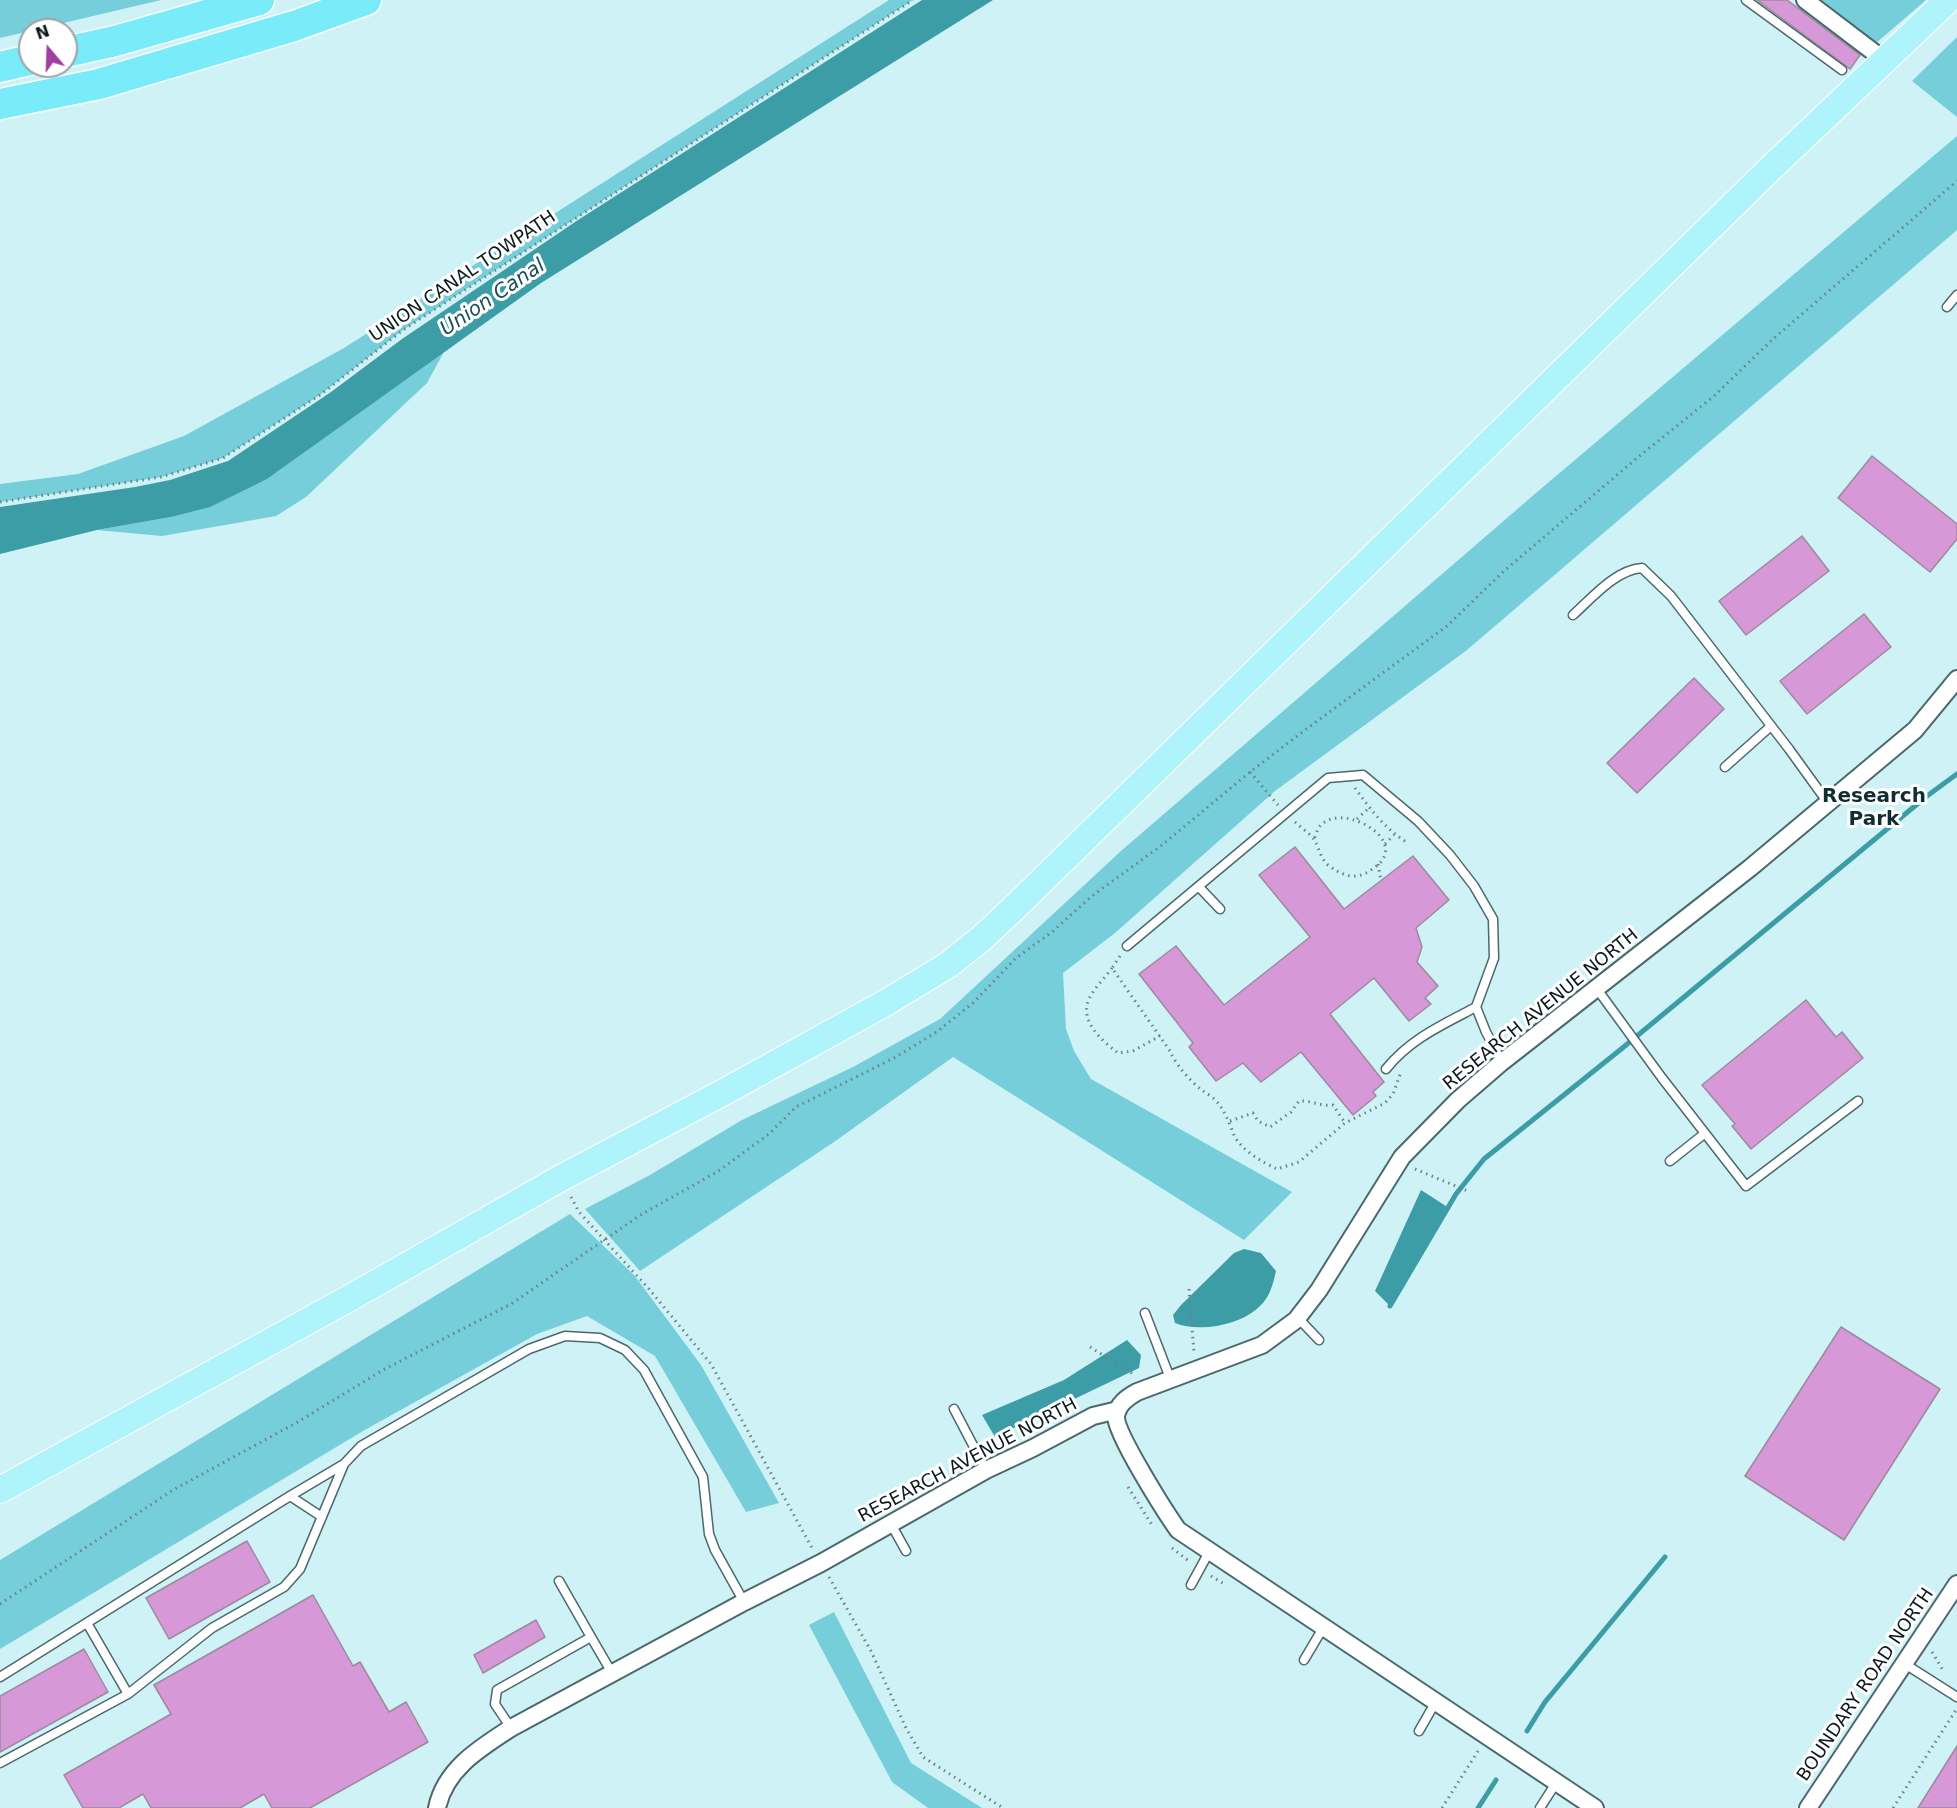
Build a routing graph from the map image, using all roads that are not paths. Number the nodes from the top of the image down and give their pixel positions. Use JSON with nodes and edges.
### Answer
{"nodes":[{"id":1,"x":259,"y":0,"type":"edge"},
{"id":2,"x":366,"y":0,"type":"edge"},
{"id":3,"x":1746,"y":0,"type":"edge"},
{"id":4,"x":1805,"y":0,"type":"edge"},
{"id":5,"x":1948,"y":0,"type":"edge"},
{"id":6,"x":78,"y":49,"type":"edge"},
{"id":7,"x":1884,"y":60,"type":"junction"},
{"id":8,"x":18,"y":63,"type":"edge"},
{"id":9,"x":0,"y":67,"type":"edge"},
{"id":10,"x":1842,"y":70,"type":"dead end"},
{"id":11,"x":0,"y":104,"type":"edge"},
{"id":12,"x":1957,"y":295,"type":"edge"},
{"id":13,"x":1947,"y":306,"type":"dead end"},
{"id":14,"x":1573,"y":615,"type":"dead end"},
{"id":15,"x":1957,"y":679,"type":"edge"},
{"id":16,"x":1771,"y":726,"type":"junction"},
{"id":17,"x":1725,"y":767,"type":"dead end"},
{"id":18,"x":1828,"y":803,"type":"junction"},
{"id":19,"x":1198,"y":887,"type":"junction"},
{"id":20,"x":1220,"y":909,"type":"dead end"},
{"id":21,"x":1126,"y":946,"type":"road end"},
{"id":22,"x":1597,"y":989,"type":"junction"},
{"id":23,"x":1476,"y":1007,"type":"junction"},
{"id":24,"x":1502,"y":1062,"type":"junction"},
{"id":25,"x":1386,"y":1069,"type":"dead end"},
{"id":26,"x":1858,"y":1101,"type":"dead end"},
{"id":27,"x":1704,"y":1134,"type":"junction"},
{"id":28,"x":1670,"y":1161,"type":"dead end"},
{"id":29,"x":1144,"y":1313,"type":"dead end"},
{"id":30,"x":1298,"y":1318,"type":"junction"},
{"id":31,"x":1319,"y":1340,"type":"dead end"},
{"id":32,"x":1170,"y":1378,"type":"junction"},
{"id":33,"x":954,"y":1409,"type":"dead end"},
{"id":34,"x":1118,"y":1410,"type":"junction"},
{"id":35,"x":344,"y":1464,"type":"junction"},
{"id":36,"x":986,"y":1470,"type":"junction"},
{"id":37,"x":0,"y":1490,"type":"edge"},
{"id":38,"x":290,"y":1496,"type":"junction"},
{"id":39,"x":322,"y":1517,"type":"junction"},
{"id":40,"x":891,"y":1524,"type":"junction"},
{"id":41,"x":906,"y":1551,"type":"dead end"},
{"id":42,"x":1209,"y":1552,"type":"junction"},
{"id":43,"x":559,"y":1581,"type":"dead end"},
{"id":44,"x":1957,"y":1584,"type":"edge"},
{"id":45,"x":1191,"y":1585,"type":"dead end"},
{"id":46,"x":744,"y":1602,"type":"junction"},
{"id":47,"x":87,"y":1623,"type":"junction"},
{"id":48,"x":1323,"y":1628,"type":"junction"},
{"id":49,"x":591,"y":1637,"type":"junction"},
{"id":50,"x":1304,"y":1660,"type":"dead end"},
{"id":51,"x":1905,"y":1664,"type":"junction"},
{"id":52,"x":612,"y":1673,"type":"junction"},
{"id":53,"x":0,"y":1677,"type":"edge"},
{"id":54,"x":128,"y":1694,"type":"junction"},
{"id":55,"x":1957,"y":1696,"type":"edge"},
{"id":56,"x":1435,"y":1703,"type":"junction"},
{"id":57,"x":511,"y":1728,"type":"junction"},
{"id":58,"x":1419,"y":1731,"type":"dead end"},
{"id":59,"x":0,"y":1763,"type":"edge"},
{"id":60,"x":1556,"y":1783,"type":"junction"},
{"id":61,"x":437,"y":1808,"type":"edge"},
{"id":62,"x":1540,"y":1808,"type":"edge"},
{"id":63,"x":1595,"y":1808,"type":"edge"},
{"id":64,"x":1808,"y":1808,"type":"edge"}],
"edges":[{"from":1,"to":6,"type":"highway"},
{"from":2,"to":11,"type":"highway"},
{"from":3,"to":10,"type":"lane"},
{"from":4,"to":7,"type":"street"},
{"from":5,"to":7,"type":"main road"},
{"from":7,"to":37,"type":"main road"},
{"from":8,"to":9,"type":"highway"},
{"from":12,"to":13,"type":"lane"},
{"from":14,"to":16,"type":"lane"},
{"from":15,"to":18,"type":"street","name":"RESEARCH AVENUE NORTH"},
{"from":16,"to":17,"type":"lane"},
{"from":16,"to":18,"type":"lane"},
{"from":18,"to":22,"type":"street","name":"RESEARCH AVENUE NORTH"},
{"from":19,"to":20,"type":"lane"},
{"from":19,"to":21,"type":"lane"},
{"from":19,"to":23,"type":"lane"},
{"from":22,"to":24,"type":"street","name":"RESEARCH AVENUE NORTH"},
{"from":22,"to":27,"type":"lane"},
{"from":23,"to":24,"type":"lane"},
{"from":23,"to":25,"type":"lane"},
{"from":24,"to":30,"type":"street","name":"RESEARCH AVENUE NORTH"},
{"from":26,"to":27,"type":"lane"},
{"from":27,"to":28,"type":"lane"},
{"from":29,"to":32,"type":"lane"},
{"from":30,"to":31,"type":"lane"},
{"from":30,"to":32,"type":"street","name":"RESEARCH AVENUE NORTH"},
{"from":32,"to":34,"type":"street","name":"RESEARCH AVENUE NORTH"},
{"from":33,"to":36,"type":"lane"},
{"from":34,"to":36,"type":"street","name":"RESEARCH AVENUE NORTH"},
{"from":34,"to":42,"type":"street"},
{"from":35,"to":38,"type":"lane"},
{"from":35,"to":39,"type":"lane"},
{"from":35,"to":46,"type":"lane"},
{"from":36,"to":40,"type":"street","name":"RESEARCH AVENUE NORTH"},
{"from":38,"to":39,"type":"lane"},
{"from":38,"to":47,"type":"lane"},
{"from":39,"to":54,"type":"lane"},
{"from":40,"to":41,"type":"lane"},
{"from":40,"to":46,"type":"street","name":"RESEARCH AVENUE NORTH"},
{"from":42,"to":45,"type":"lane"},
{"from":42,"to":48,"type":"street"},
{"from":43,"to":49,"type":"lane"},
{"from":44,"to":51,"type":"street","name":"BOUNDARY ROAD NORTH"},
{"from":46,"to":52,"type":"street","name":"RESEARCH AVENUE NORTH"},
{"from":47,"to":53,"type":"lane"},
{"from":47,"to":54,"type":"lane"},
{"from":48,"to":50,"type":"lane"},
{"from":48,"to":56,"type":"street"},
{"from":49,"to":52,"type":"lane"},
{"from":49,"to":57,"type":"lane"},
{"from":51,"to":55,"type":"lane"},
{"from":51,"to":64,"type":"street","name":"BOUNDARY ROAD NORTH"},
{"from":52,"to":57,"type":"street","name":"RESEARCH AVENUE NORTH"},
{"from":54,"to":59,"type":"lane"},
{"from":56,"to":58,"type":"lane"},
{"from":56,"to":60,"type":"street"},
{"from":57,"to":61,"type":"street","name":"RESEARCH AVENUE NORTH"},
{"from":60,"to":62,"type":"lane"},
{"from":60,"to":63,"type":"street"}]}
